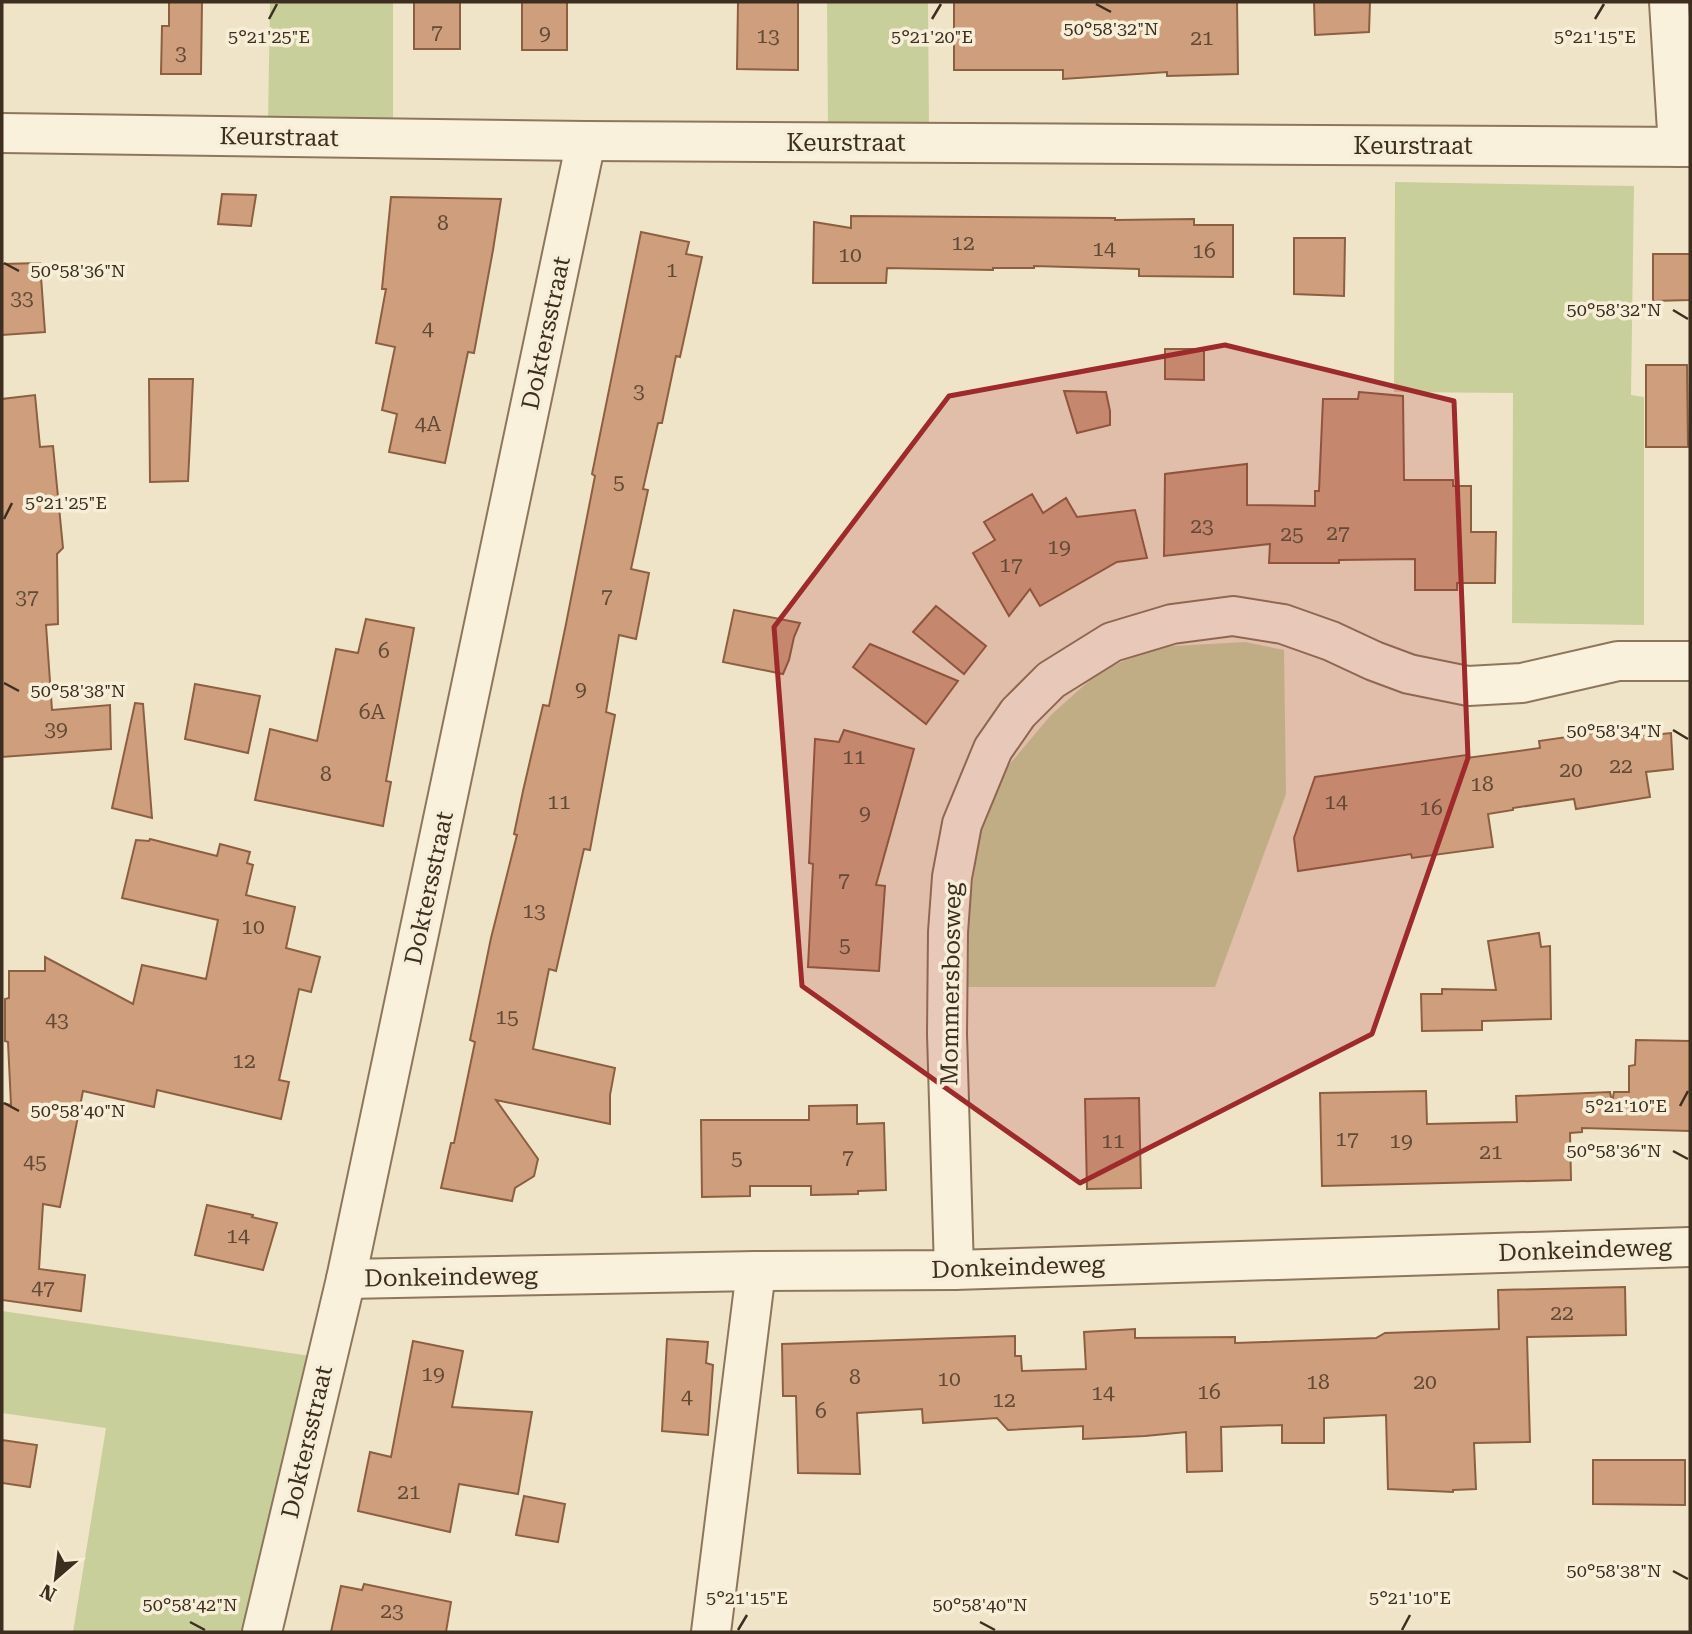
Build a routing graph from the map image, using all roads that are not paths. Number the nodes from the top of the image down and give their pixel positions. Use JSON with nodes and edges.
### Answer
{"nodes":[{"id":1,"x":1669,"y":2,"type":"edge"},
{"id":2,"x":2,"y":133,"type":"edge"},
{"id":3,"x":586,"y":141,"type":"junction"},
{"id":4,"x":1684,"y":147,"type":"edge"},
{"id":5,"x":1690,"y":662,"type":"edge"},
{"id":6,"x":1690,"y":1247,"type":"edge"},
{"id":7,"x":954,"y":1270,"type":"junction"},
{"id":8,"x":756,"y":1271,"type":"junction"},
{"id":9,"x":346,"y":1279,"type":"junction"},
{"id":10,"x":262,"y":1632,"type":"edge"},
{"id":11,"x":711,"y":1632,"type":"edge"}],
"edges":[{"from":1,"to":4,"type":"street"},
{"from":2,"to":3,"type":"street","name":"Keurstraat"},
{"from":3,"to":4,"type":"street","name":"Keurstraat"},
{"from":3,"to":9,"type":"street","name":"Doktersstraat"},
{"from":5,"to":7,"type":"street","name":"Mommersbosweg"},
{"from":6,"to":7,"type":"street","name":"Donkeindeweg"},
{"from":7,"to":8,"type":"street","name":"Donkeindeweg"},
{"from":8,"to":9,"type":"street","name":"Donkeindeweg"},
{"from":8,"to":11,"type":"street"},
{"from":9,"to":10,"type":"street","name":"Doktersstraat"}]}
